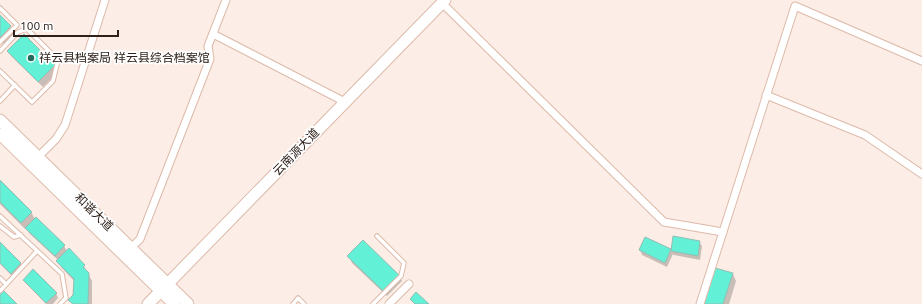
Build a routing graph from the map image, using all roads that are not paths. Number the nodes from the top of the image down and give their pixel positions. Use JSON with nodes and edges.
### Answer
{"nodes":[{"id":1,"x":105,"y":0,"type":"edge"},
{"id":2,"x":226,"y":0,"type":"edge"},
{"id":3,"x":443,"y":2,"type":"edge"},
{"id":4,"x":0,"y":8,"type":"edge"},
{"id":5,"x":213,"y":34,"type":"junction"},
{"id":6,"x":0,"y":42,"type":"edge"},
{"id":7,"x":0,"y":51,"type":"edge"},
{"id":8,"x":922,"y":61,"type":"edge"},
{"id":9,"x":0,"y":71,"type":"edge"},
{"id":10,"x":15,"y":85,"type":"junction"},
{"id":11,"x":766,"y":95,"type":"junction"},
{"id":12,"x":0,"y":101,"type":"edge"},
{"id":13,"x":345,"y":102,"type":"junction"},
{"id":14,"x":0,"y":120,"type":"edge"},
{"id":15,"x":0,"y":134,"type":"edge"},
{"id":16,"x":38,"y":157,"type":"junction"},
{"id":17,"x":922,"y":174,"type":"edge"},
{"id":18,"x":0,"y":216,"type":"edge"},
{"id":19,"x":0,"y":226,"type":"edge"},
{"id":20,"x":723,"y":232,"type":"junction"},
{"id":21,"x":21,"y":235,"type":"junction"},
{"id":22,"x":377,"y":236,"type":"dead end"},
{"id":23,"x":131,"y":248,"type":"junction"},
{"id":24,"x":38,"y":251,"type":"junction"},
{"id":25,"x":0,"y":278,"type":"edge"},
{"id":26,"x":6,"y":284,"type":"junction"},
{"id":27,"x":409,"y":284,"type":"dead end"},
{"id":28,"x":164,"y":288,"type":"junction"},
{"id":29,"x":0,"y":291,"type":"edge"},
{"id":30,"x":60,"y":304,"type":"edge"},
{"id":31,"x":148,"y":304,"type":"edge"},
{"id":32,"x":174,"y":304,"type":"edge"},
{"id":33,"x":188,"y":304,"type":"edge"},
{"id":34,"x":293,"y":304,"type":"edge"},
{"id":35,"x":304,"y":304,"type":"edge"},
{"id":36,"x":373,"y":304,"type":"edge"},
{"id":37,"x":389,"y":304,"type":"edge"},
{"id":38,"x":700,"y":304,"type":"edge"}],
"edges":[{"from":1,"to":16,"type":"street"},
{"from":2,"to":5,"type":"street"},
{"from":3,"to":13,"type":"main road","name":"云南源大道"},
{"from":3,"to":20,"type":"street"},
{"from":4,"to":6,"type":"lane"},
{"from":5,"to":13,"type":"street"},
{"from":5,"to":23,"type":"street"},
{"from":7,"to":10,"type":"lane"},
{"from":8,"to":11,"type":"street"},
{"from":9,"to":10,"type":"lane"},
{"from":10,"to":12,"type":"lane"},
{"from":11,"to":17,"type":"street"},
{"from":11,"to":20,"type":"street"},
{"from":13,"to":28,"type":"main road","name":"云南源大道"},
{"from":14,"to":16,"type":"main road","name":"和谐大道"},
{"from":15,"to":28,"type":"main road","name":"和谐大道"},
{"from":16,"to":23,"type":"main road","name":"和谐大道"},
{"from":18,"to":21,"type":"lane"},
{"from":19,"to":21,"type":"lane"},
{"from":20,"to":38,"type":"street"},
{"from":21,"to":24,"type":"lane"},
{"from":22,"to":36,"type":"lane"},
{"from":23,"to":28,"type":"main road","name":"和谐大道"},
{"from":24,"to":26,"type":"lane"},
{"from":24,"to":30,"type":"lane"},
{"from":25,"to":26,"type":"lane"},
{"from":26,"to":29,"type":"lane"},
{"from":27,"to":37,"type":"street"},
{"from":28,"to":31,"type":"main road","name":"云南源大道"},
{"from":28,"to":32,"type":"main road","name":"和谐大道"},
{"from":28,"to":33,"type":"main road","name":"和谐大道"},
{"from":34,"to":35,"type":"lane"}]}
